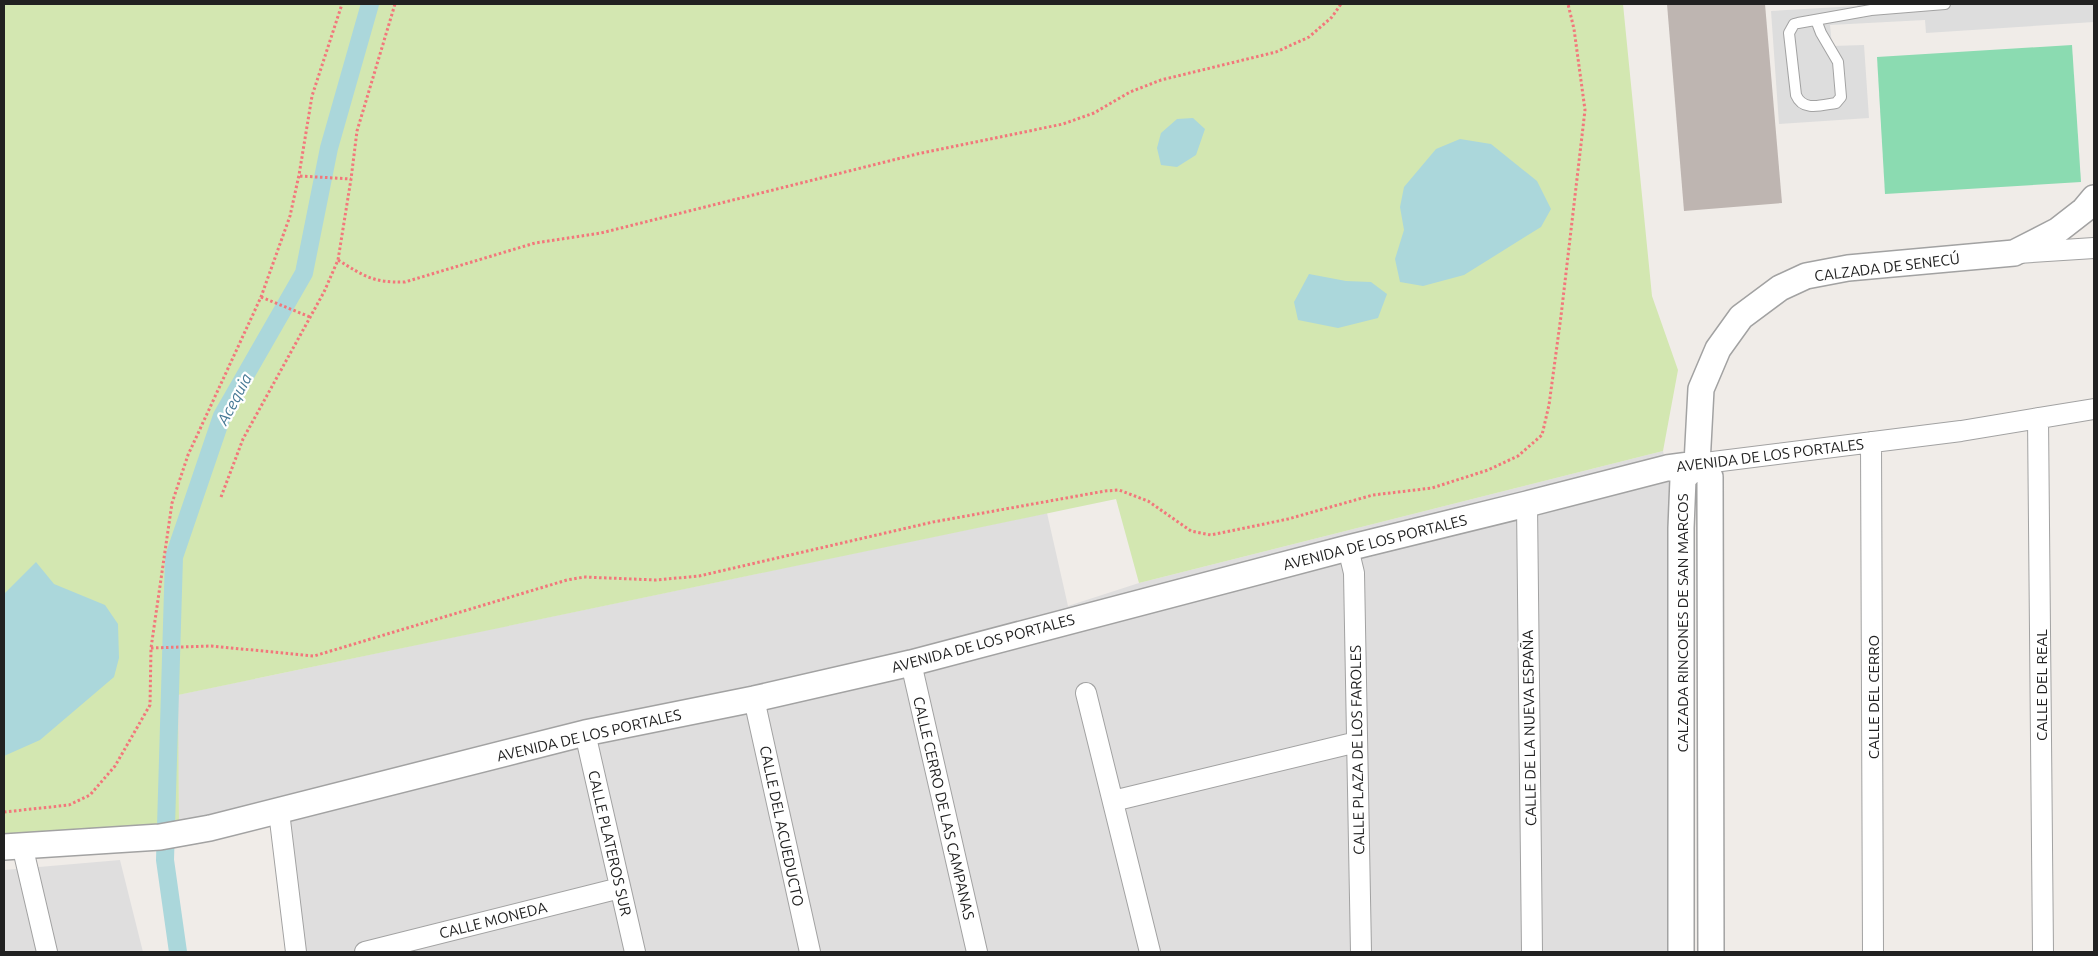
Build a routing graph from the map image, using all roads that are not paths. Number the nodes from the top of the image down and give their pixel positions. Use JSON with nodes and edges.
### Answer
{"nodes":[{"id":1,"x":1945,"y":4,"type":"edge"},
{"id":2,"x":1904,"y":6,"type":"edge"},
{"id":3,"x":1871,"y":7,"type":"edge"},
{"id":4,"x":1816,"y":20,"type":"junction"},
{"id":5,"x":2094,"y":198,"type":"edge"},
{"id":6,"x":2094,"y":248,"type":"edge"},
{"id":7,"x":2014,"y":253,"type":"junction"},
{"id":8,"x":2094,"y":409,"type":"edge"},
{"id":9,"x":2038,"y":418,"type":"junction"},
{"id":10,"x":1871,"y":442,"type":"junction"},
{"id":11,"x":1697,"y":464,"type":"junction"},
{"id":12,"x":1527,"y":504,"type":"junction"},
{"id":13,"x":1348,"y":548,"type":"junction"},
{"id":14,"x":912,"y":663,"type":"junction"},
{"id":15,"x":1086,"y":693,"type":"dead end"},
{"id":16,"x":754,"y":699,"type":"junction"},
{"id":17,"x":584,"y":733,"type":"junction"},
{"id":18,"x":1357,"y":742,"type":"junction"},
{"id":19,"x":1113,"y":801,"type":"junction"},
{"id":20,"x":278,"y":812,"type":"junction"},
{"id":21,"x":13,"y":846,"type":"edge"},
{"id":22,"x":620,"y":888,"type":"junction"},
{"id":23,"x":47,"y":952,"type":"edge"},
{"id":24,"x":296,"y":952,"type":"edge"},
{"id":25,"x":365,"y":952,"type":"edge"},
{"id":26,"x":635,"y":952,"type":"edge"},
{"id":27,"x":810,"y":952,"type":"edge"},
{"id":28,"x":977,"y":952,"type":"edge"},
{"id":29,"x":1150,"y":952,"type":"edge"},
{"id":30,"x":1361,"y":952,"type":"edge"},
{"id":31,"x":1532,"y":952,"type":"edge"},
{"id":32,"x":1681,"y":952,"type":"edge"},
{"id":33,"x":1711,"y":952,"type":"edge"},
{"id":34,"x":1873,"y":952,"type":"edge"},
{"id":35,"x":2043,"y":952,"type":"edge"}],
"edges":[{"from":1,"to":2,"type":"lane"},
{"from":2,"to":3,"type":"lane"},
{"from":3,"to":4,"type":"lane"},
{"from":4,"to":4,"type":"lane"},
{"from":5,"to":7,"type":"street","name":"CALZADA DE SENECÚ"},
{"from":6,"to":7,"type":"street"},
{"from":7,"to":11,"type":"street","name":"CALZADA DE SENECÚ"},
{"from":8,"to":9,"type":"street"},
{"from":9,"to":10,"type":"street","name":"AVENIDA DE LOS PORTALES"},
{"from":9,"to":35,"type":"street","name":"CALLE DEL REAL"},
{"from":10,"to":11,"type":"street","name":"AVENIDA DE LOS PORTALES"},
{"from":10,"to":34,"type":"street","name":"CALLE DEL CERRO"},
{"from":11,"to":12,"type":"street","name":"AVENIDA DE LOS PORTALES"},
{"from":11,"to":32,"type":"street","name":"CALZADA RINCONES DE SAN MARCOS"},
{"from":11,"to":33,"type":"street","name":"CALZADA RINCONES DE SAN MARCOS"},
{"from":12,"to":13,"type":"street","name":"AVENIDA DE LOS PORTALES"},
{"from":12,"to":31,"type":"street","name":"CALLE DE LA NUEVA ESPAÑA"},
{"from":13,"to":14,"type":"street","name":"AVENIDA DE LOS PORTALES"},
{"from":13,"to":18,"type":"street","name":"CALLE PLAZA DE LOS FAROLES"},
{"from":14,"to":16,"type":"street","name":"AVENIDA DE LOS PORTALES"},
{"from":14,"to":28,"type":"street","name":"CALLE CERRO DE LAS CAMPANAS"},
{"from":15,"to":19,"type":"street"},
{"from":16,"to":17,"type":"street","name":"AVENIDA DE LOS PORTALES"},
{"from":16,"to":27,"type":"street","name":"CALLE DEL ACUEDUCTO"},
{"from":17,"to":20,"type":"street","name":"AVENIDA DE LOS PORTALES"},
{"from":17,"to":22,"type":"street","name":"CALLE PLATEROS SUR"},
{"from":18,"to":19,"type":"street"},
{"from":18,"to":30,"type":"street","name":"CALLE PLAZA DE LOS FAROLES"},
{"from":19,"to":29,"type":"street"},
{"from":20,"to":21,"type":"street","name":"AVENIDA DE LOS PORTALES"},
{"from":20,"to":24,"type":"street"},
{"from":21,"to":23,"type":"street"},
{"from":22,"to":25,"type":"street","name":"CALLE MONEDA"},
{"from":22,"to":26,"type":"street","name":"CALLE PLATEROS SUR"}]}
